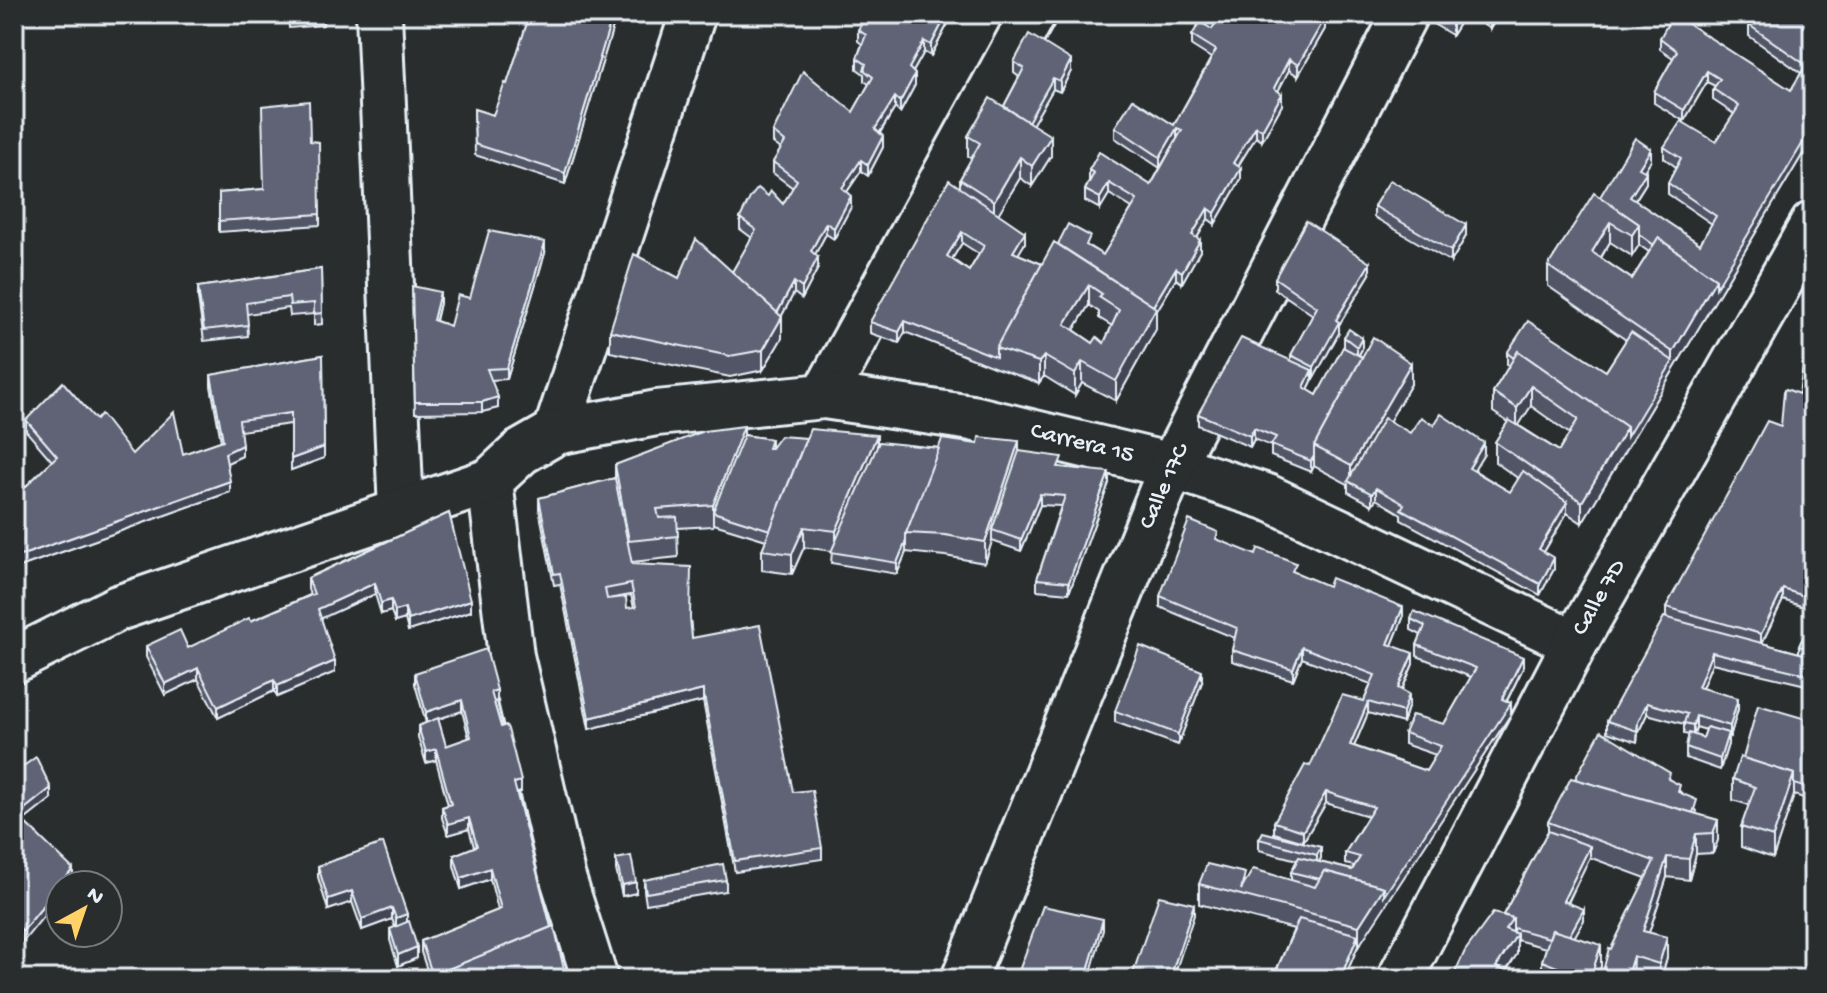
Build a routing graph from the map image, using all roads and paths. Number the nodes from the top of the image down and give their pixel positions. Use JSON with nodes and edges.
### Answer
{"nodes":[{"id":1,"x":379,"y":14,"type":"edge"},
{"id":2,"x":693,"y":14,"type":"edge"},
{"id":3,"x":1033,"y":14,"type":"edge"},
{"id":4,"x":1405,"y":14,"type":"edge"},
{"id":5,"x":1813,"y":224,"type":"edge"},
{"id":6,"x":824,"y":396,"type":"junction"},
{"id":7,"x":556,"y":432,"type":"junction"},
{"id":8,"x":1172,"y":466,"type":"junction"},
{"id":9,"x":490,"y":481,"type":"junction"},
{"id":10,"x":401,"y":511,"type":"junction"},
{"id":11,"x":1575,"y":643,"type":"junction"},
{"id":12,"x":14,"y":660,"type":"edge"},
{"id":13,"x":595,"y":979,"type":"edge"},
{"id":14,"x":964,"y":979,"type":"edge"},
{"id":15,"x":1400,"y":979,"type":"edge"}],
"edges":[{"from":1,"to":10,"type":"street"},
{"from":2,"to":7,"type":"street"},
{"from":3,"to":6,"type":"street"},
{"from":4,"to":8,"type":"street","name":"Calle 17C"},
{"from":5,"to":11,"type":"street","name":"Calle 7D"},
{"from":6,"to":7,"type":"street","name":"Carrera 15"},
{"from":6,"to":8,"type":"street","name":"Carrera 15"},
{"from":7,"to":9,"type":"street","name":"Carrera 15"},
{"from":8,"to":11,"type":"street","name":"Carrera 15"},
{"from":8,"to":14,"type":"street","name":"Calle 17C"},
{"from":9,"to":10,"type":"street"},
{"from":9,"to":13,"type":"street"},
{"from":10,"to":12,"type":"street"},
{"from":11,"to":15,"type":"street","name":"Calle 7D"}]}
